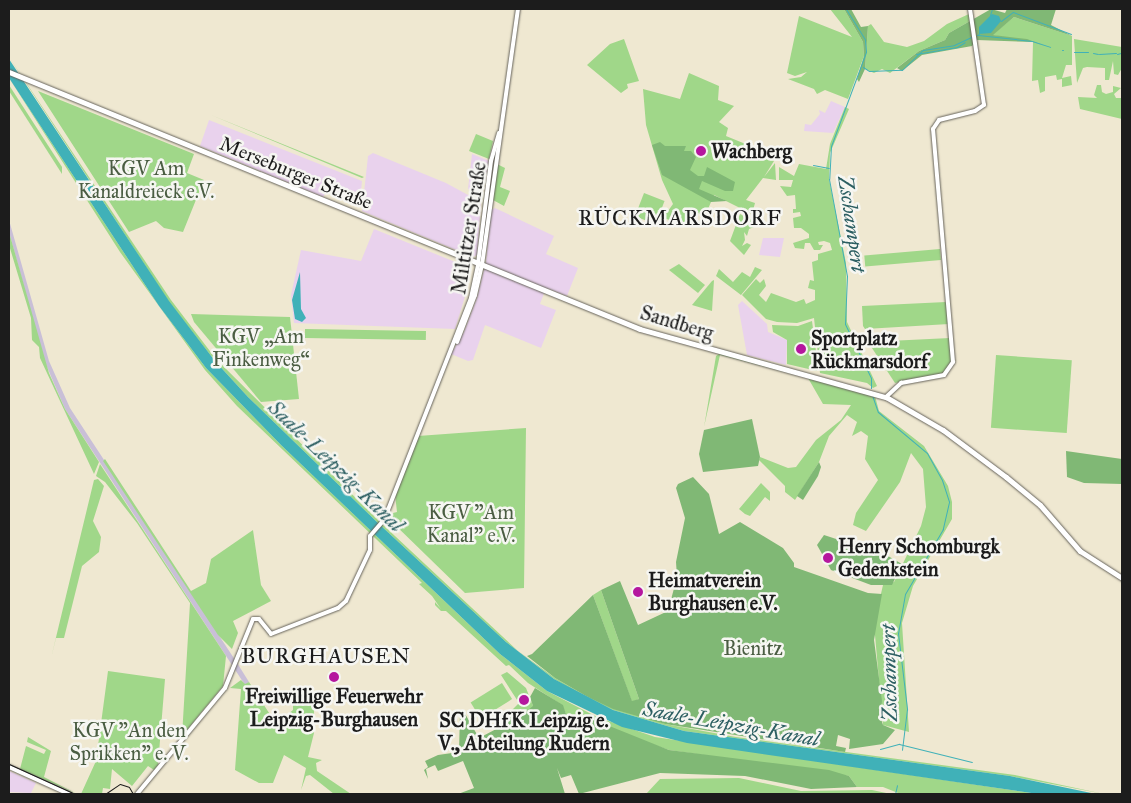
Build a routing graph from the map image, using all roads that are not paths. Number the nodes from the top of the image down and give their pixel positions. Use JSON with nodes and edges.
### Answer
{"nodes":[{"id":1,"x":518,"y":9,"type":"edge"},
{"id":2,"x":970,"y":9,"type":"edge"},
{"id":3,"x":9,"y":72,"type":"edge"},
{"id":4,"x":480,"y":264,"type":"junction"},
{"id":5,"x":886,"y":397,"type":"junction"},
{"id":6,"x":1122,"y":578,"type":"edge"},
{"id":7,"x":9,"y":767,"type":"edge"},
{"id":8,"x":69,"y":794,"type":"edge"},
{"id":9,"x":137,"y":794,"type":"edge"}],
"edges":[{"from":1,"to":4,"type":"street","name":"Miltitzer Straße"},
{"from":2,"to":5,"type":"street"},
{"from":3,"to":4,"type":"main road","name":"Merseburger Straße"},
{"from":4,"to":5,"type":"main road","name":"Sandberg"},
{"from":4,"to":9,"type":"street","name":"Miltitzer Straße"},
{"from":5,"to":6,"type":"main road","name":"Sandberg"},
{"from":7,"to":8,"type":"street"}]}
